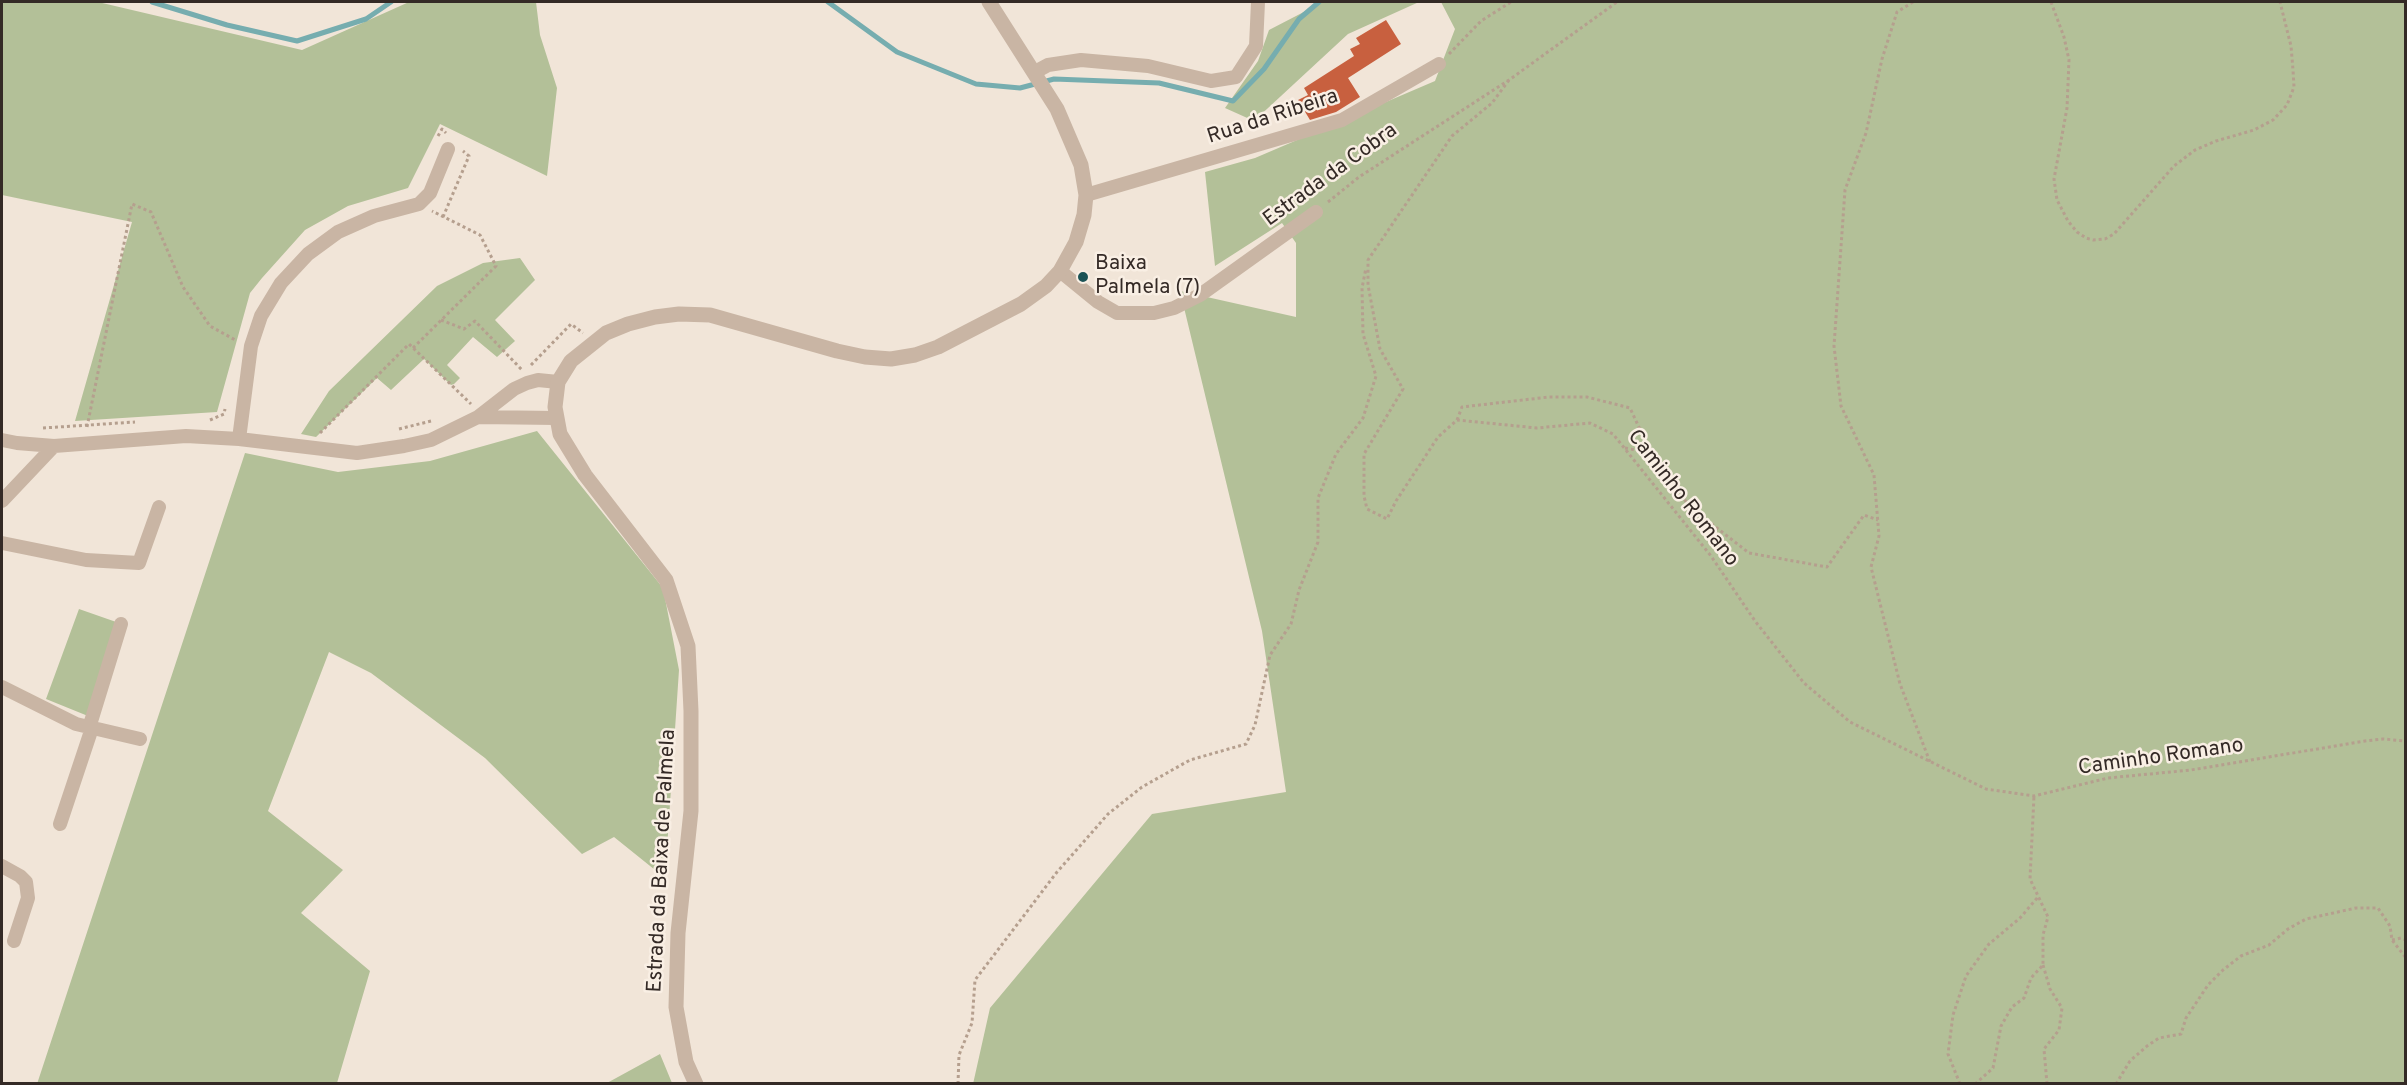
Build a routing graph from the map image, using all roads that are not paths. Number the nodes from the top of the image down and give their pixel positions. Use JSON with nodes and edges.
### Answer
{"nodes":[{"id":1,"x":989,"y":2,"type":"edge"},
{"id":2,"x":1258,"y":2,"type":"edge"},
{"id":3,"x":1439,"y":64,"type":"road end"},
{"id":4,"x":1035,"y":72,"type":"junction"},
{"id":5,"x":448,"y":149,"type":"dead end"},
{"id":6,"x":1086,"y":195,"type":"junction"},
{"id":7,"x":1316,"y":212,"type":"road end"},
{"id":8,"x":1060,"y":271,"type":"junction"},
{"id":9,"x":558,"y":382,"type":"junction"},
{"id":10,"x":480,"y":416,"type":"junction"},
{"id":11,"x":556,"y":418,"type":"junction"},
{"id":12,"x":239,"y":439,"type":"junction"},
{"id":13,"x":2,"y":440,"type":"edge"},
{"id":14,"x":54,"y":446,"type":"junction"},
{"id":15,"x":2,"y":501,"type":"edge"},
{"id":16,"x":159,"y":507,"type":"dead end"},
{"id":17,"x":2,"y":543,"type":"edge"},
{"id":18,"x":121,"y":624,"type":"dead end"},
{"id":19,"x":2,"y":687,"type":"edge"},
{"id":20,"x":90,"y":728,"type":"junction"},
{"id":21,"x":140,"y":740,"type":"dead end"},
{"id":22,"x":60,"y":824,"type":"dead end"},
{"id":23,"x":2,"y":866,"type":"edge"},
{"id":24,"x":14,"y":941,"type":"dead end"},
{"id":25,"x":696,"y":1083,"type":"edge"}],
"edges":[{"from":1,"to":4,"type":"street"},
{"from":2,"to":4,"type":"street"},
{"from":3,"to":6,"type":"street","name":"Rua da Ribeira"},
{"from":4,"to":6,"type":"street"},
{"from":5,"to":12,"type":"street"},
{"from":6,"to":8,"type":"street"},
{"from":7,"to":8,"type":"street","name":"Estrada da Cobra"},
{"from":8,"to":9,"type":"street"},
{"from":9,"to":10,"type":"street"},
{"from":9,"to":11,"type":"street","name":"Estrada da Baixa de Palmela"},
{"from":10,"to":11,"type":"street"},
{"from":10,"to":12,"type":"street"},
{"from":11,"to":25,"type":"street","name":"Estrada da Baixa de Palmela"},
{"from":12,"to":14,"type":"street"},
{"from":13,"to":14,"type":"street"},
{"from":14,"to":15,"type":"street"},
{"from":16,"to":17,"type":"street"},
{"from":18,"to":20,"type":"street"},
{"from":19,"to":20,"type":"street"},
{"from":20,"to":21,"type":"street"},
{"from":20,"to":22,"type":"street"},
{"from":23,"to":24,"type":"street"}]}
